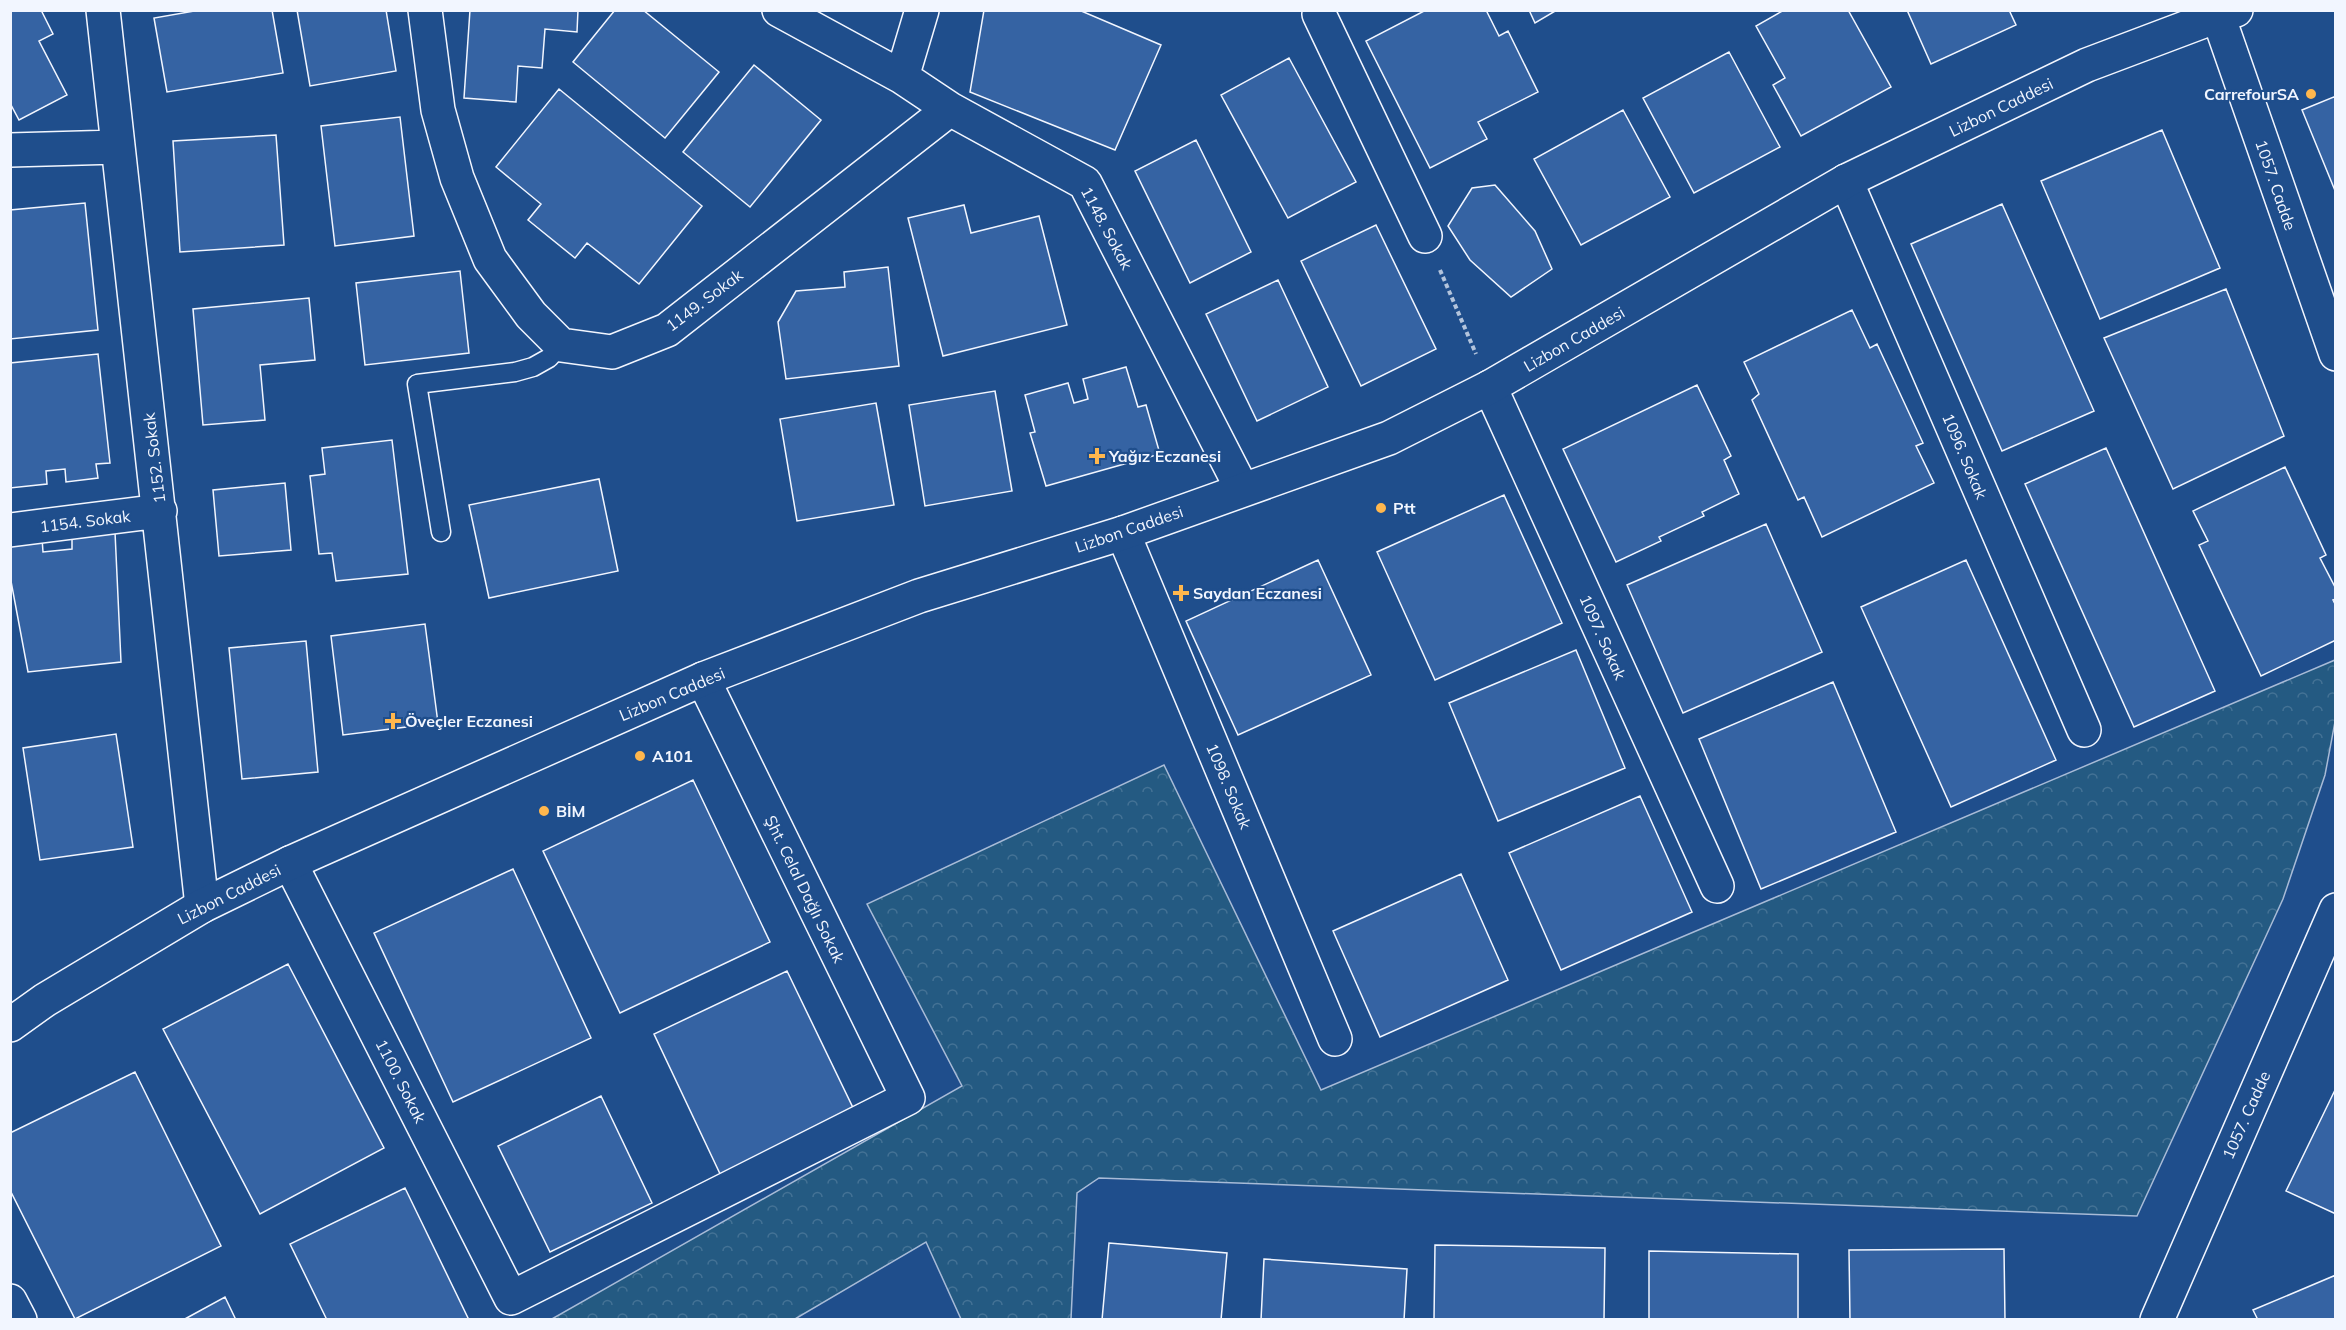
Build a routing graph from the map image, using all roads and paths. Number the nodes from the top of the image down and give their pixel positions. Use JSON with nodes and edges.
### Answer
{"nodes":[{"id":1,"x":104,"y":10,"type":"edge"},
{"id":2,"x":425,"y":10,"type":"edge"},
{"id":3,"x":779,"y":10,"type":"edge"},
{"id":4,"x":922,"y":10,"type":"edge"},
{"id":5,"x":1318,"y":12,"type":"edge"},
{"id":6,"x":2223,"y":12,"type":"edge"},
{"id":7,"x":902,"y":77,"type":"junction"},
{"id":8,"x":950,"y":109,"type":"junction"},
{"id":9,"x":117,"y":147,"type":"junction"},
{"id":10,"x":10,"y":150,"type":"edge"},
{"id":11,"x":1846,"y":181,"type":"junction"},
{"id":12,"x":1425,"y":236,"type":"joint"},
{"id":13,"x":561,"y":345,"type":"junction"},
{"id":14,"x":2336,"y":354,"type":"edge"},
{"id":15,"x":1490,"y":387,"type":"junction"},
{"id":16,"x":1242,"y":489,"type":"junction"},
{"id":17,"x":160,"y":511,"type":"junction"},
{"id":18,"x":10,"y":530,"type":"edge"},
{"id":19,"x":441,"y":532,"type":"dead end"},
{"id":20,"x":1123,"y":533,"type":"junction"},
{"id":21,"x":703,"y":679,"type":"junction"},
{"id":22,"x":2084,"y":730,"type":"dead end"},
{"id":23,"x":290,"y":863,"type":"junction"},
{"id":24,"x":1717,"y":886,"type":"dead end"},
{"id":25,"x":202,"y":906,"type":"junction"},
{"id":26,"x":2336,"y":910,"type":"edge"},
{"id":27,"x":10,"y":1024,"type":"edge"},
{"id":28,"x":1335,"y":1039,"type":"dead end"},
{"id":29,"x":511,"y":1299,"type":"joint"},
{"id":30,"x":10,"y":1301,"type":"edge"},
{"id":31,"x":20,"y":1320,"type":"edge"},
{"id":32,"x":2157,"y":1320,"type":"edge"}],
"edges":[{"from":1,"to":9,"type":"street","name":"1152. Sokak"},
{"from":2,"to":13,"type":"street"},
{"from":3,"to":7,"type":"street","name":"1148. Sokak"},
{"from":4,"to":7,"type":"street"},
{"from":5,"to":12,"type":"street"},
{"from":6,"to":11,"type":"street","name":"Lizbon Caddesi"},
{"from":6,"to":14,"type":"street","name":"1057. Cadde"},
{"from":7,"to":8,"type":"street","name":"1148. Sokak"},
{"from":8,"to":13,"type":"street","name":"1149. Sokak"},
{"from":8,"to":16,"type":"street","name":"1148. Sokak"},
{"from":9,"to":10,"type":"street"},
{"from":9,"to":17,"type":"street","name":"1152. Sokak"},
{"from":11,"to":15,"type":"street","name":"Lizbon Caddesi"},
{"from":11,"to":22,"type":"street","name":"1096. Sokak"},
{"from":12,"to":15,"type":"path"},
{"from":13,"to":19,"type":"lane"},
{"from":15,"to":16,"type":"street","name":"Lizbon Caddesi"},
{"from":15,"to":24,"type":"street","name":"1097. Sokak"},
{"from":16,"to":20,"type":"street","name":"Lizbon Caddesi"},
{"from":17,"to":18,"type":"street","name":"1154. Sokak"},
{"from":17,"to":25,"type":"street","name":"1152. Sokak"},
{"from":20,"to":21,"type":"street","name":"Lizbon Caddesi"},
{"from":20,"to":28,"type":"street","name":"1098. Sokak"},
{"from":21,"to":23,"type":"street","name":"Lizbon Caddesi"},
{"from":21,"to":29,"type":"street","name":"Şht. Celal Dağlı Sokak"},
{"from":23,"to":25,"type":"street","name":"Lizbon Caddesi"},
{"from":23,"to":29,"type":"street","name":"1100. Sokak"},
{"from":25,"to":27,"type":"street","name":"Lizbon Caddesi"},
{"from":26,"to":32,"type":"street","name":"1057. Cadde"},
{"from":30,"to":31,"type":"street"}]}
